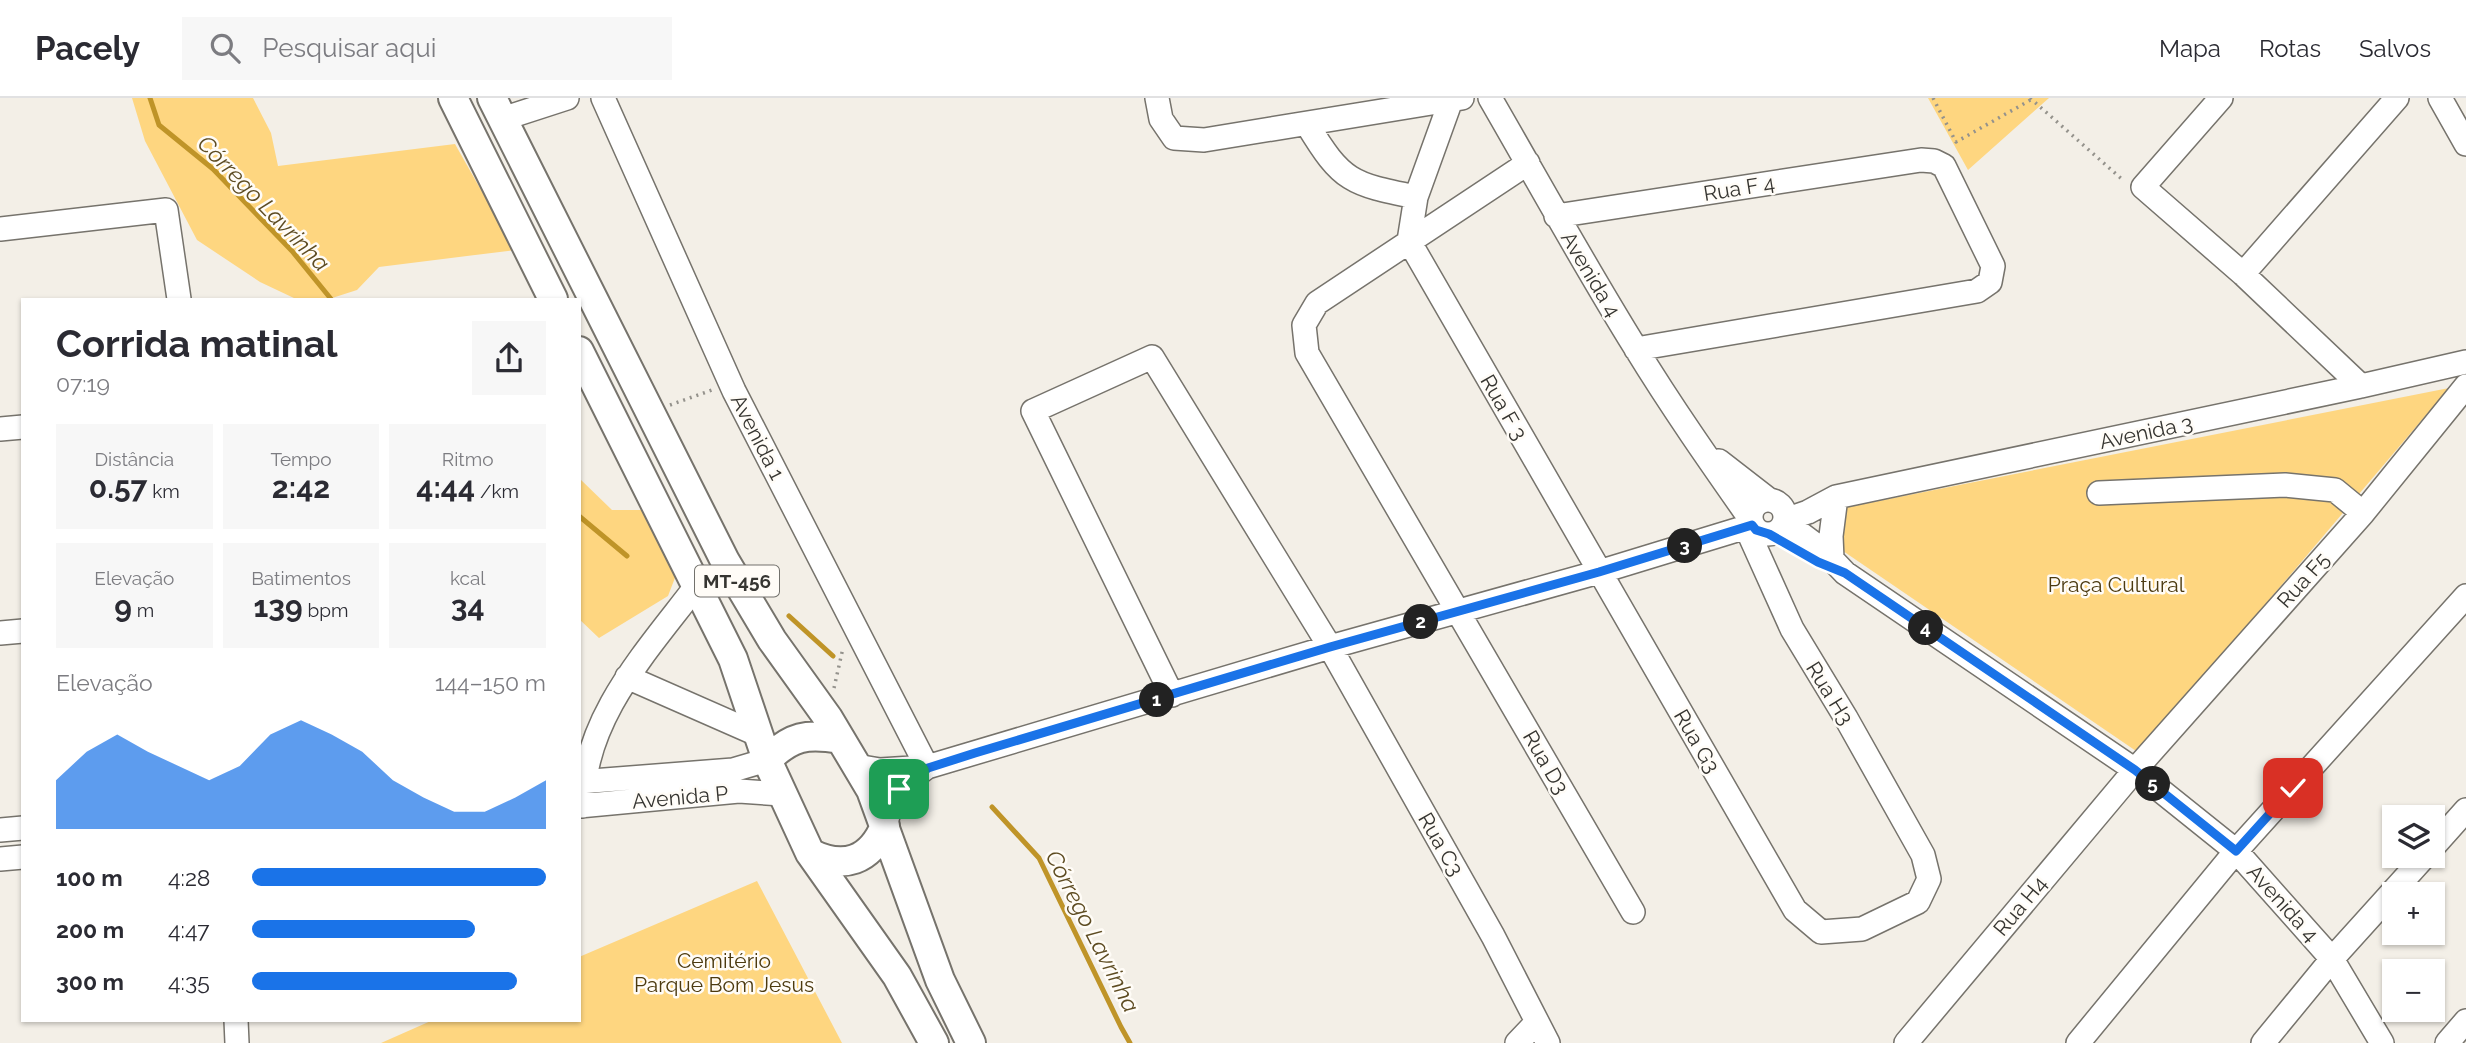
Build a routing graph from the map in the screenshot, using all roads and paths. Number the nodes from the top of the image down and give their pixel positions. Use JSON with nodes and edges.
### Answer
{"nodes":[{"id":1,"x":453,"y":98,"type":"edge"},
{"id":2,"x":567,"y":98,"type":"edge"},
{"id":3,"x":603,"y":98,"type":"edge"},
{"id":4,"x":1157,"y":98,"type":"edge"},
{"id":5,"x":1490,"y":98,"type":"edge"},
{"id":6,"x":1933,"y":98,"type":"edge"},
{"id":7,"x":2221,"y":98,"type":"edge"},
{"id":8,"x":2397,"y":98,"type":"edge"},
{"id":9,"x":2440,"y":98,"type":"edge"},
{"id":10,"x":1458,"y":99,"type":"edge"},
{"id":11,"x":2032,"y":99,"type":"edge"},
{"id":12,"x":497,"y":108,"type":"edge"},
{"id":13,"x":1307,"y":124,"type":"junction"},
{"id":14,"x":2466,"y":144,"type":"edge"},
{"id":15,"x":1528,"y":163,"type":"junction"},
{"id":16,"x":2143,"y":187,"type":"junction"},
{"id":17,"x":1416,"y":197,"type":"junction"},
{"id":18,"x":1556,"y":216,"type":"junction"},
{"id":19,"x":0,"y":229,"type":"edge"},
{"id":20,"x":1409,"y":242,"type":"junction"},
{"id":21,"x":2243,"y":274,"type":"junction"},
{"id":22,"x":179,"y":298,"type":"edge"},
{"id":23,"x":553,"y":298,"type":"edge"},
{"id":24,"x":1636,"y":349,"type":"junction"},
{"id":25,"x":581,"y":355,"type":"edge"},
{"id":26,"x":2466,"y":362,"type":"edge"},
{"id":27,"x":731,"y":384,"type":"junction"},
{"id":28,"x":2361,"y":386,"type":"junction"},
{"id":29,"x":2466,"y":386,"type":"edge"},
{"id":30,"x":651,"y":412,"type":"junction"},
{"id":31,"x":21,"y":427,"type":"edge"},
{"id":32,"x":0,"y":429,"type":"edge"},
{"id":33,"x":2099,"y":493,"type":"dead end"},
{"id":34,"x":1831,"y":500,"type":"junction"},
{"id":35,"x":2363,"y":513,"type":"junction"},
{"id":36,"x":1767,"y":519,"type":"junction"},
{"id":37,"x":1839,"y":566,"type":"junction"},
{"id":38,"x":1599,"y":572,"type":"junction"},
{"id":39,"x":697,"y":585,"type":"junction"},
{"id":40,"x":2466,"y":596,"type":"edge"},
{"id":41,"x":1458,"y":612,"type":"junction"},
{"id":42,"x":21,"y":631,"type":"edge"},
{"id":43,"x":0,"y":633,"type":"edge"},
{"id":44,"x":843,"y":646,"type":"dead end"},
{"id":45,"x":1330,"y":647,"type":"junction"},
{"id":46,"x":627,"y":677,"type":"junction"},
{"id":47,"x":1171,"y":695,"type":"junction"},
{"id":48,"x":834,"y":728,"type":"junction"},
{"id":49,"x":763,"y":748,"type":"junction"},
{"id":50,"x":856,"y":766,"type":"junction"},
{"id":51,"x":928,"y":768,"type":"junction"},
{"id":52,"x":2135,"y":770,"type":"junction"},
{"id":53,"x":581,"y":782,"type":"edge"},
{"id":54,"x":782,"y":794,"type":"junction"},
{"id":55,"x":581,"y":806,"type":"edge"},
{"id":56,"x":2465,"y":814,"type":"edge"},
{"id":57,"x":885,"y":826,"type":"junction"},
{"id":58,"x":21,"y":828,"type":"edge"},
{"id":59,"x":0,"y":830,"type":"edge"},
{"id":60,"x":2445,"y":835,"type":"edge"},
{"id":61,"x":2236,"y":851,"type":"junction"},
{"id":62,"x":810,"y":853,"type":"junction"},
{"id":63,"x":1923,"y":855,"type":"joint"},
{"id":64,"x":21,"y":857,"type":"edge"},
{"id":65,"x":0,"y":859,"type":"edge"},
{"id":66,"x":2414,"y":868,"type":"edge"},
{"id":67,"x":1633,"y":912,"type":"dead end"},
{"id":68,"x":2332,"y":958,"type":"junction"},
{"id":69,"x":1537,"y":1021,"type":"junction"},
{"id":70,"x":2466,"y":1021,"type":"edge"},
{"id":71,"x":236,"y":1022,"type":"edge"},
{"id":72,"x":237,"y":1043,"type":"edge"},
{"id":73,"x":934,"y":1043,"type":"edge"},
{"id":74,"x":971,"y":1043,"type":"edge"},
{"id":75,"x":1517,"y":1043,"type":"edge"},
{"id":76,"x":1548,"y":1043,"type":"edge"},
{"id":77,"x":1906,"y":1043,"type":"edge"},
{"id":78,"x":2078,"y":1043,"type":"edge"},
{"id":79,"x":2263,"y":1043,"type":"edge"},
{"id":80,"x":2382,"y":1043,"type":"edge"},
{"id":81,"x":2446,"y":1043,"type":"edge"}],
"edges":[{"from":1,"to":23,"type":"main road"},
{"from":2,"to":12,"type":"street"},
{"from":3,"to":27,"type":"street","name":"Avenida 1"},
{"from":4,"to":13,"type":"street"},
{"from":5,"to":15,"type":"street","name":"Avenida 4"},
{"from":6,"to":11,"type":"path"},
{"from":7,"to":16,"type":"street"},
{"from":8,"to":21,"type":"street"},
{"from":9,"to":14,"type":"street"},
{"from":10,"to":13,"type":"street"},
{"from":10,"to":17,"type":"street"},
{"from":11,"to":16,"type":"path"},
{"from":12,"to":30,"type":"main road","number":"MT-456"},
{"from":13,"to":17,"type":"street"},
{"from":15,"to":18,"type":"street","name":"Avenida 4"},
{"from":15,"to":20,"type":"street"},
{"from":16,"to":21,"type":"street"},
{"from":17,"to":20,"type":"street"},
{"from":18,"to":24,"type":"street","name":"Avenida 4"},
{"from":18,"to":24,"type":"street","name":"Rua F 4"},
{"from":19,"to":22,"type":"street"},
{"from":20,"to":38,"type":"street","name":"Rua F 3"},
{"from":20,"to":41,"type":"street","name":"Rua D3"},
{"from":21,"to":28,"type":"street"},
{"from":24,"to":36,"type":"street","name":"Avenida 4"},
{"from":25,"to":39,"type":"main road","number":"MT-456"},
{"from":26,"to":28,"type":"street","name":"Avenida 3"},
{"from":27,"to":30,"type":"path"},
{"from":27,"to":51,"type":"street","name":"Avenida 1"},
{"from":28,"to":34,"type":"street","name":"Avenida 3"},
{"from":29,"to":35,"type":"street","name":"Rua F5"},
{"from":30,"to":48,"type":"main road","number":"MT-456"},
{"from":31,"to":32,"type":"street"},
{"from":33,"to":35,"type":"street"},
{"from":34,"to":36,"type":"street","name":"Avenida 3"},
{"from":34,"to":37,"type":"street"},
{"from":35,"to":52,"type":"street","name":"Rua F5"},
{"from":36,"to":37,"type":"street","name":"Avenida 4"},
{"from":36,"to":38,"type":"street","name":"Avenida 3"},
{"from":36,"to":63,"type":"street","name":"Rua H3"},
{"from":37,"to":52,"type":"street","name":"Avenida 4"},
{"from":38,"to":41,"type":"street","name":"Avenida 3"},
{"from":38,"to":63,"type":"street","name":"Rua G3"},
{"from":39,"to":46,"type":"street"},
{"from":39,"to":49,"type":"main road","number":"MT-456"},
{"from":40,"to":61,"type":"street"},
{"from":41,"to":45,"type":"street","name":"Avenida 3"},
{"from":41,"to":67,"type":"street","name":"Rua D3"},
{"from":42,"to":43,"type":"street"},
{"from":44,"to":48,"type":"path"},
{"from":45,"to":47,"type":"street","name":"Avenida 3"},
{"from":45,"to":47,"type":"street","name":"Rua C3"},
{"from":45,"to":69,"type":"street","name":"Rua C3"},
{"from":46,"to":49,"type":"street"},
{"from":46,"to":53,"type":"street"},
{"from":47,"to":51,"type":"street","name":"Avenida 3"},
{"from":48,"to":49,"type":"main road"},
{"from":48,"to":50,"type":"main road","number":"MT-456"},
{"from":49,"to":53,"type":"street","name":"Avenida P"},
{"from":49,"to":54,"type":"main road","number":"MT-456"},
{"from":50,"to":51,"type":"street"},
{"from":50,"to":57,"type":"main road","number":"MT-456"},
{"from":51,"to":57,"type":"street"},
{"from":52,"to":61,"type":"street","name":"Avenida 4"},
{"from":52,"to":77,"type":"street","name":"Rua H4"},
{"from":53,"to":55,"type":"street"},
{"from":54,"to":55,"type":"street","name":"Avenida P"},
{"from":54,"to":62,"type":"main road","number":"MT-456"},
{"from":56,"to":60,"type":"street"},
{"from":57,"to":62,"type":"main road"},
{"from":57,"to":74,"type":"main road","number":"MT-456"},
{"from":58,"to":59,"type":"street"},
{"from":61,"to":68,"type":"street","name":"Avenida 4"},
{"from":61,"to":78,"type":"street"},
{"from":62,"to":73,"type":"main road","number":"MT-456"},
{"from":64,"to":65,"type":"street"},
{"from":66,"to":68,"type":"street"},
{"from":68,"to":79,"type":"street"},
{"from":68,"to":80,"type":"street","name":"Avenida 4"},
{"from":69,"to":75,"type":"street"},
{"from":69,"to":76,"type":"street","name":"Rua C3"},
{"from":70,"to":81,"type":"street"},
{"from":71,"to":72,"type":"street"}]}
